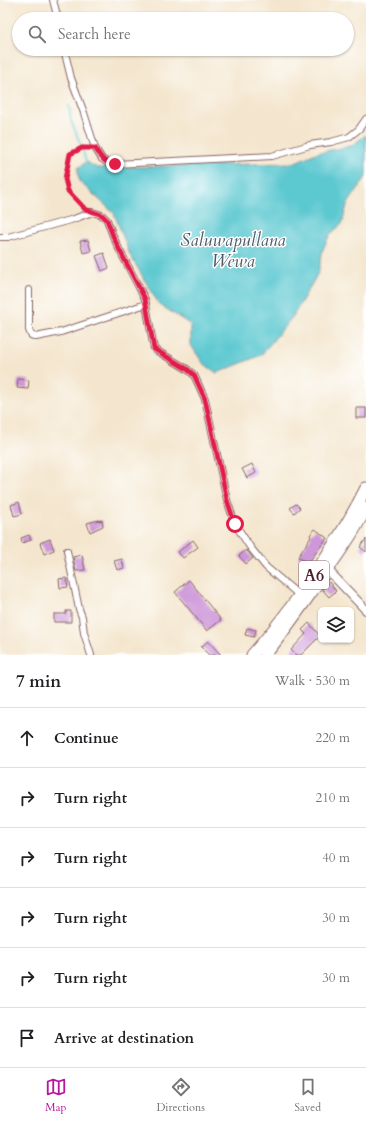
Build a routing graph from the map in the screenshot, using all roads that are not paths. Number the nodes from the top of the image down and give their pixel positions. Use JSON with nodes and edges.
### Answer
{"nodes":[{"id":1,"x":53,"y":0,"type":"edge"},
{"id":2,"x":56,"y":12,"type":"edge"},
{"id":3,"x":66,"y":56,"type":"edge"},
{"id":4,"x":366,"y":118,"type":"edge"},
{"id":5,"x":0,"y":237,"type":"edge"},
{"id":6,"x":29,"y":290,"type":"dead end"},
{"id":7,"x":146,"y":304,"type":"junction"},
{"id":8,"x":366,"y":488,"type":"edge"},
{"id":9,"x":366,"y":508,"type":"edge"},
{"id":10,"x":67,"y":551,"type":"dead end"},
{"id":11,"x":325,"y":566,"type":"junction"},
{"id":12,"x":299,"y":595,"type":"junction"},
{"id":13,"x":366,"y":610,"type":"edge"},
{"id":14,"x":91,"y":655,"type":"edge"},
{"id":15,"x":252,"y":655,"type":"edge"},
{"id":16,"x":265,"y":655,"type":"edge"}],
"edges":[{"from":1,"to":2,"type":"street"},
{"from":3,"to":4,"type":"street"},
{"from":5,"to":7,"type":"street"},
{"from":6,"to":7,"type":"street"},
{"from":7,"to":12,"type":"street"},
{"from":8,"to":11,"type":"highway","number":"A6"},
{"from":9,"to":11,"type":"highway","number":"A6"},
{"from":10,"to":14,"type":"street"},
{"from":11,"to":12,"type":"highway","number":"A6"},
{"from":11,"to":13,"type":"street"},
{"from":11,"to":16,"type":"highway","number":"A6"},
{"from":12,"to":15,"type":"highway","number":"A6"}]}
